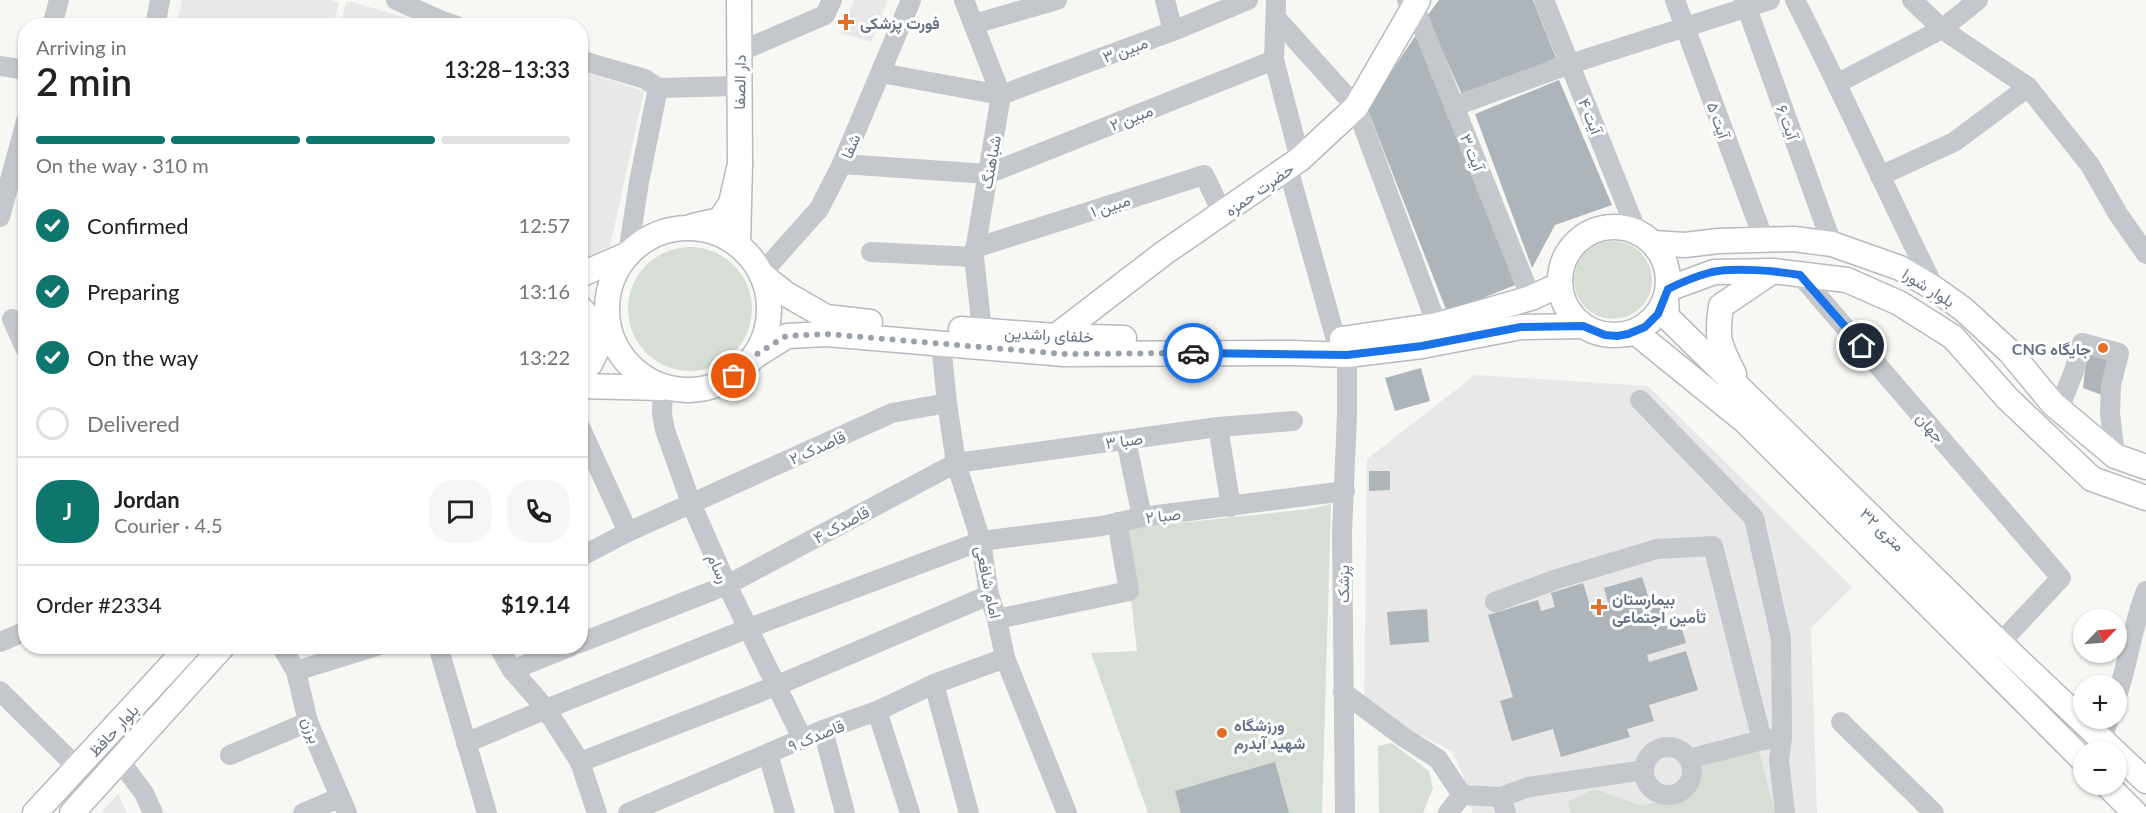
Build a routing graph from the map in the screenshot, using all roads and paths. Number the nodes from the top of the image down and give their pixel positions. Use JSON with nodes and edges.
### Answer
{"nodes":[{"id":1,"x":59,"y":0,"type":"edge"},
{"id":2,"x":160,"y":0,"type":"edge"},
{"id":3,"x":396,"y":0,"type":"edge"},
{"id":4,"x":739,"y":0,"type":"edge"},
{"id":5,"x":911,"y":0,"type":"edge"},
{"id":6,"x":964,"y":0,"type":"edge"},
{"id":7,"x":1057,"y":0,"type":"edge"},
{"id":8,"x":1165,"y":0,"type":"edge"},
{"id":9,"x":1248,"y":0,"type":"edge"},
{"id":10,"x":1544,"y":0,"type":"edge"},
{"id":11,"x":1675,"y":0,"type":"edge"},
{"id":12,"x":1770,"y":0,"type":"edge"},
{"id":13,"x":1796,"y":0,"type":"edge"},
{"id":14,"x":1912,"y":0,"type":"edge"},
{"id":15,"x":1978,"y":0,"type":"edge"},
{"id":16,"x":1413,"y":2,"type":"edge"},
{"id":17,"x":1745,"y":4,"type":"edge"},
{"id":18,"x":827,"y":5,"type":"edge"},
{"id":19,"x":1276,"y":9,"type":"edge"},
{"id":20,"x":54,"y":18,"type":"edge"},
{"id":21,"x":157,"y":18,"type":"edge"},
{"id":22,"x":435,"y":18,"type":"edge"},
{"id":23,"x":974,"y":24,"type":"junction"},
{"id":24,"x":1685,"y":27,"type":"junction"},
{"id":25,"x":1942,"y":29,"type":"junction"},
{"id":26,"x":1173,"y":31,"type":"junction"},
{"id":27,"x":740,"y":52,"type":"junction"},
{"id":28,"x":1274,"y":60,"type":"junction"},
{"id":29,"x":588,"y":62,"type":"edge"},
{"id":30,"x":1570,"y":64,"type":"junction"},
{"id":31,"x":0,"y":66,"type":"edge"},
{"id":32,"x":18,"y":69,"type":"edge"},
{"id":33,"x":880,"y":73,"type":"junction"},
{"id":34,"x":1838,"y":82,"type":"junction"},
{"id":35,"x":738,"y":86,"type":"junction"},
{"id":36,"x":2028,"y":87,"type":"junction"},
{"id":37,"x":658,"y":88,"type":"junction"},
{"id":38,"x":1001,"y":95,"type":"junction"},
{"id":39,"x":1455,"y":106,"type":"junction"},
{"id":40,"x":1356,"y":107,"type":"junction"},
{"id":41,"x":18,"y":151,"type":"edge"},
{"id":42,"x":740,"y":164,"type":"junction"},
{"id":43,"x":842,"y":164,"type":"junction"},
{"id":44,"x":1294,"y":164,"type":"junction"},
{"id":45,"x":988,"y":174,"type":"junction"},
{"id":46,"x":1880,"y":176,"type":"junction"},
{"id":47,"x":1223,"y":214,"type":"junction"},
{"id":48,"x":0,"y":217,"type":"edge"},
{"id":49,"x":686,"y":227,"type":"junction"},
{"id":50,"x":1646,"y":238,"type":"junction"},
{"id":51,"x":1764,"y":240,"type":"junction"},
{"id":52,"x":738,"y":244,"type":"junction"},
{"id":53,"x":1832,"y":244,"type":"junction"},
{"id":54,"x":871,"y":252,"type":"dead end"},
{"id":55,"x":975,"y":252,"type":"junction"},
{"id":56,"x":628,"y":254,"type":"junction"},
{"id":57,"x":2146,"y":254,"type":"edge"},
{"id":58,"x":1773,"y":271,"type":"junction"},
{"id":59,"x":588,"y":272,"type":"edge"},
{"id":60,"x":761,"y":274,"type":"junction"},
{"id":61,"x":1800,"y":275,"type":"junction"},
{"id":62,"x":1559,"y":285,"type":"junction"},
{"id":63,"x":1935,"y":289,"type":"junction"},
{"id":64,"x":1667,"y":294,"type":"junction"},
{"id":65,"x":1532,"y":298,"type":"junction"},
{"id":66,"x":588,"y":314,"type":"edge"},
{"id":67,"x":588,"y":317,"type":"edge"},
{"id":68,"x":1437,"y":325,"type":"junction"},
{"id":69,"x":1583,"y":326,"type":"junction"},
{"id":70,"x":609,"y":329,"type":"junction"},
{"id":71,"x":982,"y":330,"type":"junction"},
{"id":72,"x":1628,"y":334,"type":"junction"},
{"id":73,"x":1056,"y":336,"type":"junction"},
{"id":74,"x":941,"y":343,"type":"junction"},
{"id":75,"x":1342,"y":347,"type":"junction"},
{"id":76,"x":754,"y":356,"type":"junction"},
{"id":77,"x":588,"y":362,"type":"edge"},
{"id":78,"x":588,"y":364,"type":"edge"},
{"id":79,"x":588,"y":387,"type":"edge"},
{"id":80,"x":663,"y":388,"type":"junction"},
{"id":81,"x":1744,"y":395,"type":"junction"},
{"id":82,"x":1640,"y":400,"type":"dead end"},
{"id":83,"x":947,"y":403,"type":"junction"},
{"id":84,"x":2059,"y":410,"type":"junction"},
{"id":85,"x":1293,"y":422,"type":"dead end"},
{"id":86,"x":1218,"y":427,"type":"junction"},
{"id":87,"x":1126,"y":440,"type":"junction"},
{"id":88,"x":588,"y":443,"type":"edge"},
{"id":89,"x":2115,"y":456,"type":"junction"},
{"id":90,"x":956,"y":464,"type":"junction"},
{"id":91,"x":2146,"y":467,"type":"edge"},
{"id":92,"x":1345,"y":491,"type":"junction"},
{"id":93,"x":2146,"y":498,"type":"edge"},
{"id":94,"x":691,"y":503,"type":"junction"},
{"id":95,"x":1231,"y":507,"type":"junction"},
{"id":96,"x":1142,"y":517,"type":"junction"},
{"id":97,"x":1117,"y":522,"type":"junction"},
{"id":98,"x":628,"y":532,"type":"junction"},
{"id":99,"x":981,"y":541,"type":"junction"},
{"id":100,"x":588,"y":552,"type":"edge"},
{"id":101,"x":1896,"y":556,"type":"junction"},
{"id":102,"x":727,"y":585,"type":"junction"},
{"id":103,"x":2146,"y":591,"type":"edge"},
{"id":104,"x":989,"y":595,"type":"junction"},
{"id":105,"x":1495,"y":602,"type":"dead end"},
{"id":106,"x":997,"y":619,"type":"junction"},
{"id":107,"x":749,"y":628,"type":"junction"},
{"id":108,"x":18,"y":635,"type":"edge"},
{"id":109,"x":588,"y":640,"type":"edge"},
{"id":110,"x":0,"y":642,"type":"edge"},
{"id":111,"x":2000,"y":643,"type":"junction"},
{"id":112,"x":182,"y":654,"type":"edge"},
{"id":113,"x":216,"y":654,"type":"edge"},
{"id":114,"x":286,"y":654,"type":"edge"},
{"id":115,"x":351,"y":654,"type":"edge"},
{"id":116,"x":440,"y":654,"type":"edge"},
{"id":117,"x":503,"y":654,"type":"edge"},
{"id":118,"x":552,"y":654,"type":"edge"},
{"id":119,"x":1005,"y":658,"type":"junction"},
{"id":120,"x":512,"y":670,"type":"junction"},
{"id":121,"x":296,"y":671,"type":"junction"},
{"id":122,"x":2125,"y":675,"type":"edge"},
{"id":123,"x":934,"y":684,"type":"junction"},
{"id":124,"x":778,"y":685,"type":"junction"},
{"id":125,"x":0,"y":691,"type":"edge"},
{"id":126,"x":1343,"y":692,"type":"junction"},
{"id":127,"x":546,"y":709,"type":"junction"},
{"id":128,"x":877,"y":711,"type":"junction"},
{"id":129,"x":308,"y":722,"type":"junction"},
{"id":130,"x":1841,"y":722,"type":"dead end"},
{"id":131,"x":823,"y":730,"type":"junction"},
{"id":132,"x":1782,"y":738,"type":"junction"},
{"id":133,"x":803,"y":740,"type":"junction"},
{"id":134,"x":1762,"y":740,"type":"junction"},
{"id":135,"x":103,"y":741,"type":"junction"},
{"id":136,"x":2111,"y":741,"type":"edge"},
{"id":137,"x":466,"y":743,"type":"junction"},
{"id":138,"x":2073,"y":749,"type":"edge"},
{"id":139,"x":768,"y":754,"type":"junction"},
{"id":140,"x":230,"y":755,"type":"dead end"},
{"id":141,"x":119,"y":759,"type":"junction"},
{"id":142,"x":1689,"y":759,"type":"junction"},
{"id":143,"x":2127,"y":759,"type":"edge"},
{"id":144,"x":580,"y":762,"type":"junction"},
{"id":145,"x":78,"y":768,"type":"junction"},
{"id":146,"x":1644,"y":770,"type":"junction"},
{"id":147,"x":2146,"y":781,"type":"edge"},
{"id":148,"x":1462,"y":795,"type":"junction"},
{"id":149,"x":2117,"y":795,"type":"edge"},
{"id":150,"x":343,"y":805,"type":"edge"},
{"id":151,"x":1503,"y":805,"type":"edge"},
{"id":152,"x":35,"y":813,"type":"edge"},
{"id":153,"x":72,"y":813,"type":"edge"},
{"id":154,"x":153,"y":813,"type":"edge"},
{"id":155,"x":303,"y":813,"type":"edge"},
{"id":156,"x":487,"y":813,"type":"edge"},
{"id":157,"x":597,"y":813,"type":"edge"},
{"id":158,"x":628,"y":813,"type":"edge"},
{"id":159,"x":785,"y":813,"type":"edge"},
{"id":160,"x":845,"y":813,"type":"edge"},
{"id":161,"x":910,"y":813,"type":"edge"},
{"id":162,"x":969,"y":813,"type":"edge"},
{"id":163,"x":1067,"y":813,"type":"edge"},
{"id":164,"x":1345,"y":813,"type":"edge"},
{"id":165,"x":1448,"y":813,"type":"edge"},
{"id":166,"x":1785,"y":813,"type":"edge"},
{"id":167,"x":1934,"y":813,"type":"edge"},
{"id":168,"x":2135,"y":813,"type":"edge"}],
"edges":[{"from":1,"to":20,"type":"street"},
{"from":2,"to":21,"type":"street"},
{"from":3,"to":22,"type":"street"},
{"from":4,"to":27,"type":"main road","name":"دار الصفا"},
{"from":5,"to":33,"type":"street","name":"شفا"},
{"from":6,"to":23,"type":"street"},
{"from":7,"to":23,"type":"street"},
{"from":8,"to":26,"type":"street"},
{"from":9,"to":26,"type":"street","name":"مبین ۳"},
{"from":10,"to":30,"type":"street","name":"آیت ۴"},
{"from":11,"to":24,"type":"street","name":"آیت ۵"},
{"from":12,"to":17,"type":"street"},
{"from":13,"to":34,"type":"street"},
{"from":14,"to":25,"type":"street"},
{"from":15,"to":25,"type":"street"},
{"from":16,"to":39,"type":"street","name":"آیت ۳"},
{"from":16,"to":40,"type":"main road","name":"حضرت حمزه"},
{"from":17,"to":24,"type":"street"},
{"from":17,"to":53,"type":"street","name":"آیت ۶"},
{"from":18,"to":27,"type":"street"},
{"from":19,"to":28,"type":"street","name":"پزشک"},
{"from":19,"to":40,"type":"street"},
{"from":23,"to":38,"type":"street"},
{"from":24,"to":30,"type":"street"},
{"from":24,"to":51,"type":"street","name":"آیت ۵"},
{"from":25,"to":34,"type":"street"},
{"from":25,"to":36,"type":"street"},
{"from":26,"to":38,"type":"street","name":"مبین ۳"},
{"from":27,"to":35,"type":"main road","name":"دار الصفا"},
{"from":28,"to":44,"type":"street","name":"پزشک"},
{"from":28,"to":45,"type":"street","name":"مبین ۲"},
{"from":29,"to":37,"type":"street"},
{"from":30,"to":39,"type":"street"},
{"from":30,"to":50,"type":"street","name":"آیت ۴"},
{"from":31,"to":32,"type":"street"},
{"from":33,"to":38,"type":"street"},
{"from":33,"to":43,"type":"street","name":"شفا"},
{"from":34,"to":46,"type":"street"},
{"from":35,"to":37,"type":"street"},
{"from":35,"to":42,"type":"main road","name":"دار الصفا"},
{"from":36,"to":46,"type":"street"},
{"from":36,"to":57,"type":"street"},
{"from":37,"to":56,"type":"street"},
{"from":38,"to":45,"type":"street","name":"شباهنگ"},
{"from":39,"to":65,"type":"street","name":"آیت ۳"},
{"from":40,"to":44,"type":"main road","name":"حضرت حمزه"},
{"from":40,"to":68,"type":"street"},
{"from":41,"to":48,"type":"street"},
{"from":42,"to":49,"type":"main road"},
{"from":42,"to":52,"type":"main road"},
{"from":43,"to":45,"type":"street"},
{"from":43,"to":60,"type":"street","name":"شفا"},
{"from":44,"to":47,"type":"main road","name":"حضرت حمزه"},
{"from":44,"to":75,"type":"street","name":"پزشک"},
{"from":45,"to":55,"type":"street","name":"شباهنگ"},
{"from":46,"to":63,"type":"street"},
{"from":47,"to":55,"type":"street","name":"مبین ۱"},
{"from":47,"to":73,"type":"main road","name":"حضرت حمزه"},
{"from":49,"to":52,"type":"main road"},
{"from":49,"to":56,"type":"main road"},
{"from":50,"to":51,"type":"main road","name":"بلوار شورا"},
{"from":50,"to":62,"type":"main road"},
{"from":50,"to":64,"type":"main road"},
{"from":51,"to":53,"type":"main road","name":"بلوار شورا"},
{"from":52,"to":60,"type":"main road"},
{"from":53,"to":63,"type":"main road","name":"بلوار شورا"},
{"from":54,"to":55,"type":"street"},
{"from":55,"to":71,"type":"street","name":"شباهنگ"},
{"from":56,"to":59,"type":"main road"},
{"from":56,"to":70,"type":"main road"},
{"from":58,"to":61,"type":"main road","name":"بلوار شورا"},
{"from":58,"to":64,"type":"main road","name":"بلوار شورا"},
{"from":58,"to":81,"type":"main road"},
{"from":60,"to":71,"type":"main road","name":"خلفای راشدین"},
{"from":60,"to":76,"type":"main road"},
{"from":61,"to":93,"type":"main road","name":"بلوار شورا"},
{"from":61,"to":111,"type":"street","name":"جهان"},
{"from":62,"to":65,"type":"main road","name":"خلفای راشدین"},
{"from":62,"to":69,"type":"main road"},
{"from":63,"to":84,"type":"main road","name":"بلوار شورا"},
{"from":64,"to":72,"type":"main road"},
{"from":64,"to":81,"type":"main road","name":"۳۲ متری"},
{"from":65,"to":68,"type":"main road","name":"خلفای راشدین"},
{"from":66,"to":70,"type":"main road"},
{"from":67,"to":77,"type":"main road"},
{"from":68,"to":75,"type":"main road","name":"خلفای راشدین"},
{"from":69,"to":72,"type":"main road"},
{"from":69,"to":75,"type":"main road","name":"خلفای راشدین"},
{"from":70,"to":78,"type":"main road"},
{"from":70,"to":80,"type":"main road"},
{"from":71,"to":73,"type":"main road","name":"خلفای راشدین"},
{"from":72,"to":101,"type":"main road","name":"۳۲ متری"},
{"from":73,"to":75,"type":"main road","name":"خلفای راشدین"},
{"from":74,"to":75,"type":"main road","name":"خلفای راشدین"},
{"from":74,"to":76,"type":"main road","name":"خلفای راشدین"},
{"from":74,"to":83,"type":"street","name":"امام شافعی"},
{"from":75,"to":92,"type":"street","name":"پزشک"},
{"from":76,"to":80,"type":"main road"},
{"from":79,"to":80,"type":"main road"},
{"from":80,"to":94,"type":"street","name":"رسام"},
{"from":81,"to":101,"type":"main road","name":"۳۲ متری"},
{"from":82,"to":132,"type":"street"},
{"from":83,"to":90,"type":"street","name":"امام شافعی"},
{"from":83,"to":94,"type":"street","name":"قاصدک ۲"},
{"from":84,"to":89,"type":"main road","name":"بلوار شورا"},
{"from":84,"to":89,"type":"street"},
{"from":85,"to":86,"type":"street","name":"صبا ۳"},
{"from":86,"to":87,"type":"street","name":"صبا ۳"},
{"from":86,"to":95,"type":"street"},
{"from":87,"to":90,"type":"street","name":"صبا ۳"},
{"from":87,"to":96,"type":"street"},
{"from":88,"to":98,"type":"street"},
{"from":89,"to":91,"type":"main road","name":"بلوار شورا"},
{"from":90,"to":99,"type":"street","name":"امام شافعی"},
{"from":90,"to":102,"type":"street","name":"قاصدک ۴"},
{"from":92,"to":95,"type":"street","name":"صبا ۲"},
{"from":92,"to":126,"type":"street","name":"پزشک"},
{"from":94,"to":98,"type":"street","name":"قاصدک ۲"},
{"from":94,"to":102,"type":"street","name":"رسام"},
{"from":95,"to":96,"type":"street","name":"صبا ۲"},
{"from":96,"to":97,"type":"street","name":"صبا ۲"},
{"from":97,"to":99,"type":"street","name":"صبا ۲"},
{"from":97,"to":106,"type":"street"},
{"from":98,"to":100,"type":"street","name":"قاصدک ۲"},
{"from":99,"to":104,"type":"street","name":"امام شافعی"},
{"from":99,"to":107,"type":"street","name":"صبا ۲"},
{"from":101,"to":111,"type":"main road","name":"۳۲ متری"},
{"from":101,"to":138,"type":"main road","name":"۳۲ متری"},
{"from":102,"to":107,"type":"street","name":"رسام"},
{"from":102,"to":109,"type":"street","name":"قاصدک ۴"},
{"from":103,"to":122,"type":"street"},
{"from":104,"to":106,"type":"street","name":"امام شافعی"},
{"from":104,"to":124,"type":"street"},
{"from":105,"to":134,"type":"street"},
{"from":106,"to":119,"type":"street","name":"امام شافعی"},
{"from":107,"to":124,"type":"street","name":"رسام"},
{"from":107,"to":127,"type":"street","name":"صبا ۲"},
{"from":108,"to":110,"type":"street"},
{"from":111,"to":136,"type":"main road","name":"۳۲ متری"},
{"from":112,"to":135,"type":"main road","name":"بلوار حافظ"},
{"from":113,"to":141,"type":"main road","name":"بلوار حافظ"},
{"from":114,"to":121,"type":"street","name":"برزن"},
{"from":115,"to":121,"type":"street"},
{"from":116,"to":137,"type":"street"},
{"from":117,"to":120,"type":"street"},
{"from":118,"to":120,"type":"street"},
{"from":119,"to":123,"type":"street","name":"قاصدک ۹"},
{"from":119,"to":163,"type":"street","name":"امام شافعی"},
{"from":120,"to":127,"type":"street"},
{"from":121,"to":129,"type":"street","name":"برزن"},
{"from":123,"to":128,"type":"street","name":"قاصدک ۹"},
{"from":123,"to":162,"type":"street"},
{"from":124,"to":133,"type":"street","name":"رسام"},
{"from":124,"to":144,"type":"street"},
{"from":125,"to":145,"type":"street"},
{"from":126,"to":148,"type":"street"},
{"from":126,"to":164,"type":"street","name":"پزشک"},
{"from":127,"to":137,"type":"street","name":"صبا ۲"},
{"from":127,"to":144,"type":"street"},
{"from":128,"to":131,"type":"street","name":"قاصدک ۹"},
{"from":128,"to":161,"type":"street"},
{"from":129,"to":140,"type":"street"},
{"from":129,"to":150,"type":"street","name":"برزن"},
{"from":130,"to":167,"type":"street"},
{"from":131,"to":133,"type":"street","name":"قاصدک ۹"},
{"from":131,"to":160,"type":"street"},
{"from":132,"to":134,"type":"street"},
{"from":132,"to":166,"type":"street"},
{"from":133,"to":139,"type":"street","name":"قاصدک ۹"},
{"from":134,"to":142,"type":"street"},
{"from":135,"to":141,"type":"main road"},
{"from":135,"to":145,"type":"main road","name":"بلوار حافظ"},
{"from":137,"to":156,"type":"street"},
{"from":139,"to":158,"type":"street","name":"قاصدک ۹"},
{"from":139,"to":159,"type":"street"},
{"from":141,"to":153,"type":"main road","name":"بلوار حافظ"},
{"from":141,"to":154,"type":"street"},
{"from":142,"to":146,"type":"street"},
{"from":142,"to":146,"type":"street"},
{"from":143,"to":147,"type":"main road","name":"۳۲ متری"},
{"from":144,"to":157,"type":"street"},
{"from":145,"to":152,"type":"main road","name":"بلوار حافظ"},
{"from":146,"to":151,"type":"street"},
{"from":148,"to":151,"type":"street"},
{"from":148,"to":165,"type":"street"},
{"from":149,"to":168,"type":"main road"},
{"from":150,"to":155,"type":"street"}]}
